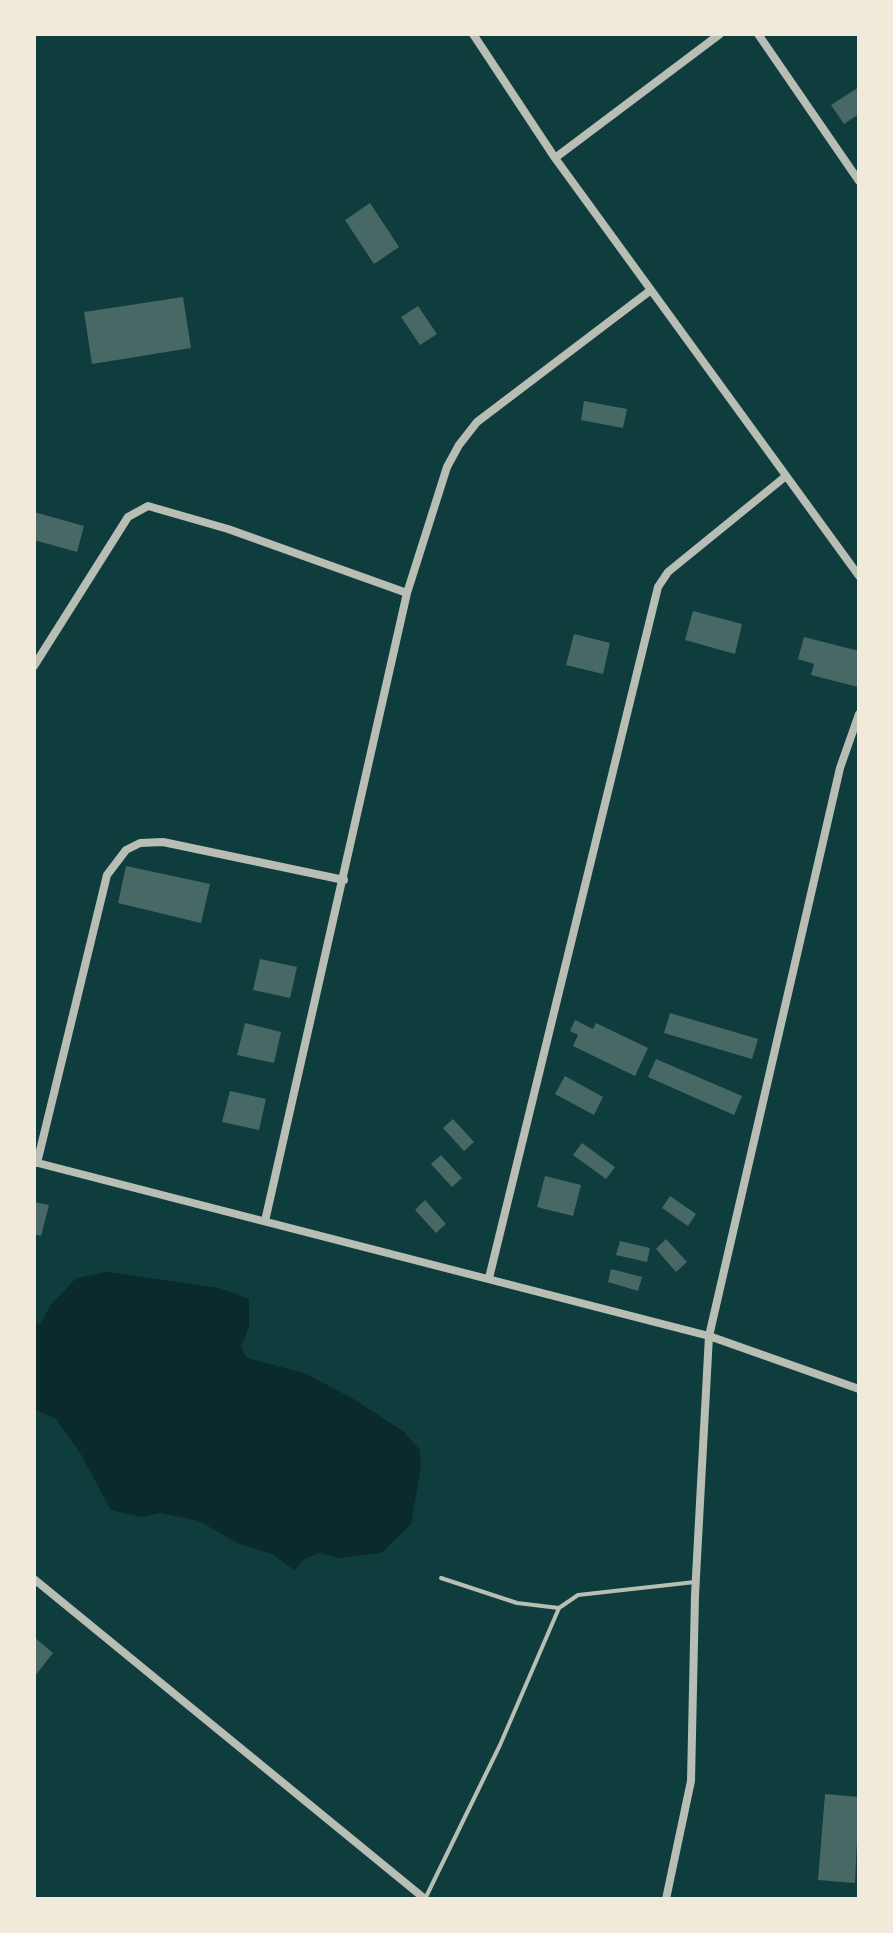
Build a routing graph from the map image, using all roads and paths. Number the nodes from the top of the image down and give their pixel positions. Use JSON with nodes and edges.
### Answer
{"nodes":[{"id":1,"x":473,"y":34,"type":"edge"},
{"id":2,"x":720,"y":34,"type":"edge"},
{"id":3,"x":758,"y":34,"type":"edge"},
{"id":4,"x":555,"y":158,"type":"junction"},
{"id":5,"x":859,"y":181,"type":"edge"},
{"id":6,"x":651,"y":290,"type":"junction"},
{"id":7,"x":786,"y":476,"type":"junction"},
{"id":8,"x":859,"y":576,"type":"edge"},
{"id":9,"x":407,"y":593,"type":"junction"},
{"id":10,"x":34,"y":666,"type":"edge"},
{"id":11,"x":859,"y":714,"type":"edge"},
{"id":12,"x":344,"y":880,"type":"junction"},
{"id":13,"x":36,"y":1162,"type":"edge"},
{"id":14,"x":265,"y":1221,"type":"junction"},
{"id":15,"x":489,"y":1278,"type":"junction"},
{"id":16,"x":709,"y":1336,"type":"junction"},
{"id":17,"x":859,"y":1389,"type":"edge"},
{"id":18,"x":441,"y":1578,"type":"dead end"},
{"id":19,"x":34,"y":1579,"type":"edge"},
{"id":20,"x":695,"y":1582,"type":"junction"},
{"id":21,"x":559,"y":1608,"type":"junction"},
{"id":22,"x":425,"y":1899,"type":"edge"},
{"id":23,"x":666,"y":1899,"type":"edge"}],
"edges":[{"from":1,"to":4,"type":"street"},
{"from":2,"to":4,"type":"street"},
{"from":3,"to":5,"type":"street"},
{"from":4,"to":6,"type":"street"},
{"from":6,"to":7,"type":"street"},
{"from":6,"to":9,"type":"street"},
{"from":7,"to":8,"type":"street"},
{"from":7,"to":15,"type":"street"},
{"from":9,"to":10,"type":"street"},
{"from":9,"to":12,"type":"street"},
{"from":11,"to":16,"type":"street"},
{"from":12,"to":13,"type":"street"},
{"from":12,"to":14,"type":"street"},
{"from":13,"to":14,"type":"street"},
{"from":14,"to":15,"type":"street"},
{"from":15,"to":16,"type":"street"},
{"from":16,"to":17,"type":"street"},
{"from":16,"to":20,"type":"street"},
{"from":18,"to":21,"type":"lane"},
{"from":19,"to":22,"type":"street"},
{"from":20,"to":21,"type":"lane"},
{"from":20,"to":23,"type":"street"},
{"from":21,"to":22,"type":"lane"}]}
